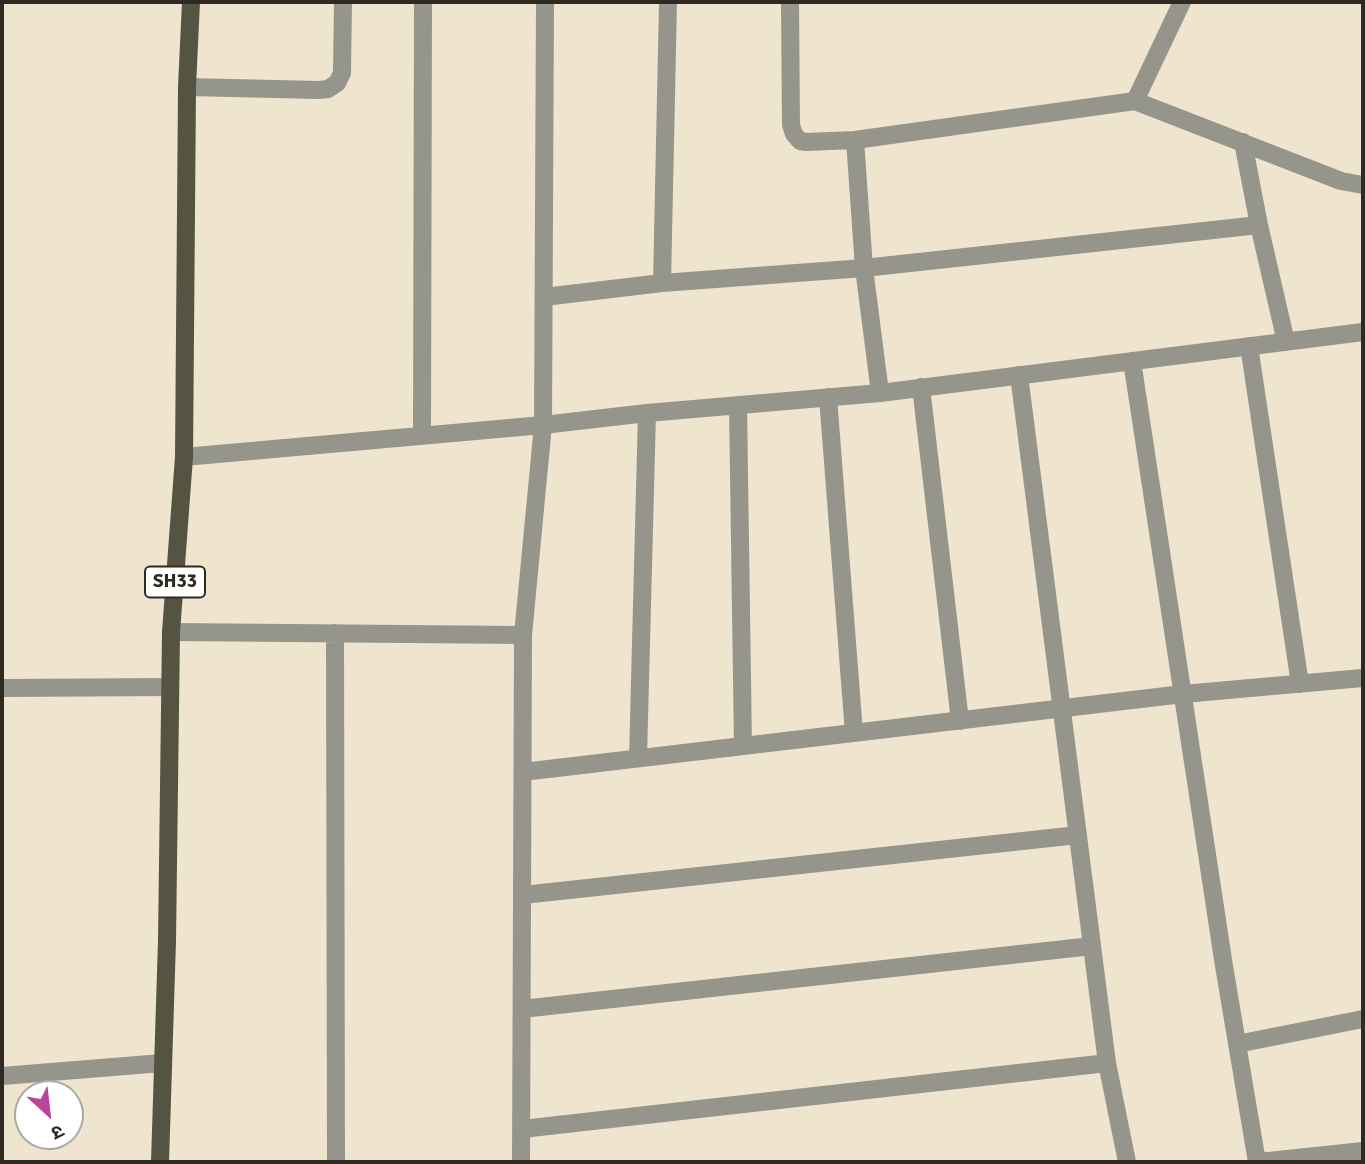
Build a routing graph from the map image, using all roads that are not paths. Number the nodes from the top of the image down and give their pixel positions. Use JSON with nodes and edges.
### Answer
{"nodes":[{"id":1,"x":191,"y":2,"type":"edge"},
{"id":2,"x":343,"y":2,"type":"edge"},
{"id":3,"x":423,"y":2,"type":"edge"},
{"id":4,"x":545,"y":2,"type":"edge"},
{"id":5,"x":668,"y":2,"type":"edge"},
{"id":6,"x":790,"y":2,"type":"edge"},
{"id":7,"x":1182,"y":2,"type":"edge"},
{"id":8,"x":187,"y":87,"type":"junction"},
{"id":9,"x":1135,"y":101,"type":"junction"},
{"id":10,"x":855,"y":140,"type":"junction"},
{"id":11,"x":1243,"y":142,"type":"junction"},
{"id":12,"x":1363,"y":185,"type":"edge"},
{"id":13,"x":1259,"y":225,"type":"junction"},
{"id":14,"x":864,"y":268,"type":"junction"},
{"id":15,"x":662,"y":283,"type":"junction"},
{"id":16,"x":544,"y":297,"type":"junction"},
{"id":17,"x":1363,"y":332,"type":"edge"},
{"id":18,"x":1286,"y":342,"type":"junction"},
{"id":19,"x":1249,"y":346,"type":"junction"},
{"id":20,"x":1132,"y":361,"type":"junction"},
{"id":21,"x":1019,"y":375,"type":"junction"},
{"id":22,"x":921,"y":387,"type":"junction"},
{"id":23,"x":880,"y":393,"type":"junction"},
{"id":24,"x":828,"y":397,"type":"junction"},
{"id":25,"x":738,"y":405,"type":"junction"},
{"id":26,"x":647,"y":413,"type":"junction"},
{"id":27,"x":543,"y":425,"type":"junction"},
{"id":28,"x":422,"y":436,"type":"junction"},
{"id":29,"x":184,"y":457,"type":"junction"},
{"id":30,"x":171,"y":632,"type":"junction"},
{"id":31,"x":335,"y":633,"type":"junction"},
{"id":32,"x":523,"y":635,"type":"junction"},
{"id":33,"x":1363,"y":678,"type":"edge"},
{"id":34,"x":1300,"y":684,"type":"junction"},
{"id":35,"x":170,"y":687,"type":"junction"},
{"id":36,"x":2,"y":688,"type":"edge"},
{"id":37,"x":1183,"y":694,"type":"junction"},
{"id":38,"x":1062,"y":709,"type":"junction"},
{"id":39,"x":960,"y":721,"type":"junction"},
{"id":40,"x":853,"y":733,"type":"junction"},
{"id":41,"x":743,"y":746,"type":"junction"},
{"id":42,"x":638,"y":758,"type":"junction"},
{"id":43,"x":523,"y":772,"type":"junction"},
{"id":44,"x":1078,"y":835,"type":"junction"},
{"id":45,"x":523,"y":895,"type":"junction"},
{"id":46,"x":1092,"y":946,"type":"junction"},
{"id":47,"x":522,"y":1009,"type":"junction"},
{"id":48,"x":1363,"y":1019,"type":"edge"},
{"id":49,"x":1237,"y":1044,"type":"junction"},
{"id":50,"x":162,"y":1063,"type":"junction"},
{"id":51,"x":1107,"y":1063,"type":"junction"},
{"id":52,"x":2,"y":1076,"type":"edge"},
{"id":53,"x":522,"y":1129,"type":"junction"},
{"id":54,"x":1363,"y":1151,"type":"edge"},
{"id":55,"x":160,"y":1162,"type":"edge"},
{"id":56,"x":336,"y":1162,"type":"edge"},
{"id":57,"x":522,"y":1162,"type":"edge"},
{"id":58,"x":1127,"y":1162,"type":"edge"},
{"id":59,"x":1258,"y":1162,"type":"edge"}],
"edges":[{"from":1,"to":8,"type":"main road","number":"SH33"},
{"from":2,"to":8,"type":"street"},
{"from":3,"to":28,"type":"street"},
{"from":4,"to":16,"type":"street"},
{"from":5,"to":15,"type":"street"},
{"from":6,"to":10,"type":"street"},
{"from":7,"to":9,"type":"street"},
{"from":8,"to":29,"type":"main road","number":"SH33"},
{"from":9,"to":10,"type":"street"},
{"from":9,"to":11,"type":"street"},
{"from":10,"to":14,"type":"street"},
{"from":11,"to":12,"type":"street"},
{"from":11,"to":13,"type":"street"},
{"from":13,"to":14,"type":"street"},
{"from":13,"to":18,"type":"street"},
{"from":14,"to":15,"type":"street"},
{"from":14,"to":23,"type":"street"},
{"from":15,"to":16,"type":"street"},
{"from":16,"to":27,"type":"street"},
{"from":17,"to":18,"type":"street"},
{"from":18,"to":19,"type":"street"},
{"from":19,"to":20,"type":"street"},
{"from":19,"to":34,"type":"street"},
{"from":20,"to":21,"type":"street"},
{"from":20,"to":37,"type":"street"},
{"from":21,"to":22,"type":"street"},
{"from":21,"to":38,"type":"street"},
{"from":22,"to":23,"type":"street"},
{"from":22,"to":39,"type":"street"},
{"from":23,"to":24,"type":"street"},
{"from":24,"to":25,"type":"street"},
{"from":24,"to":40,"type":"street"},
{"from":25,"to":26,"type":"street"},
{"from":25,"to":41,"type":"street"},
{"from":26,"to":27,"type":"street"},
{"from":26,"to":42,"type":"street"},
{"from":27,"to":28,"type":"street"},
{"from":27,"to":32,"type":"street"},
{"from":28,"to":29,"type":"street"},
{"from":29,"to":30,"type":"main road","number":"SH33"},
{"from":30,"to":31,"type":"street"},
{"from":30,"to":35,"type":"main road","number":"SH33"},
{"from":31,"to":32,"type":"street"},
{"from":31,"to":56,"type":"street"},
{"from":32,"to":43,"type":"street"},
{"from":33,"to":34,"type":"street"},
{"from":34,"to":37,"type":"street"},
{"from":35,"to":36,"type":"street"},
{"from":35,"to":50,"type":"main road","number":"SH33"},
{"from":37,"to":38,"type":"street"},
{"from":37,"to":49,"type":"street"},
{"from":38,"to":39,"type":"street"},
{"from":38,"to":44,"type":"street"},
{"from":39,"to":40,"type":"street"},
{"from":40,"to":41,"type":"street"},
{"from":41,"to":42,"type":"street"},
{"from":42,"to":43,"type":"street"},
{"from":43,"to":45,"type":"street"},
{"from":44,"to":45,"type":"street"},
{"from":44,"to":46,"type":"street"},
{"from":45,"to":47,"type":"street"},
{"from":46,"to":47,"type":"street"},
{"from":46,"to":51,"type":"street"},
{"from":47,"to":53,"type":"street"},
{"from":48,"to":49,"type":"street"},
{"from":49,"to":59,"type":"street"},
{"from":50,"to":52,"type":"street"},
{"from":50,"to":55,"type":"main road","number":"SH33"},
{"from":51,"to":53,"type":"street"},
{"from":51,"to":58,"type":"street"},
{"from":53,"to":57,"type":"street"},
{"from":54,"to":59,"type":"street"}]}
